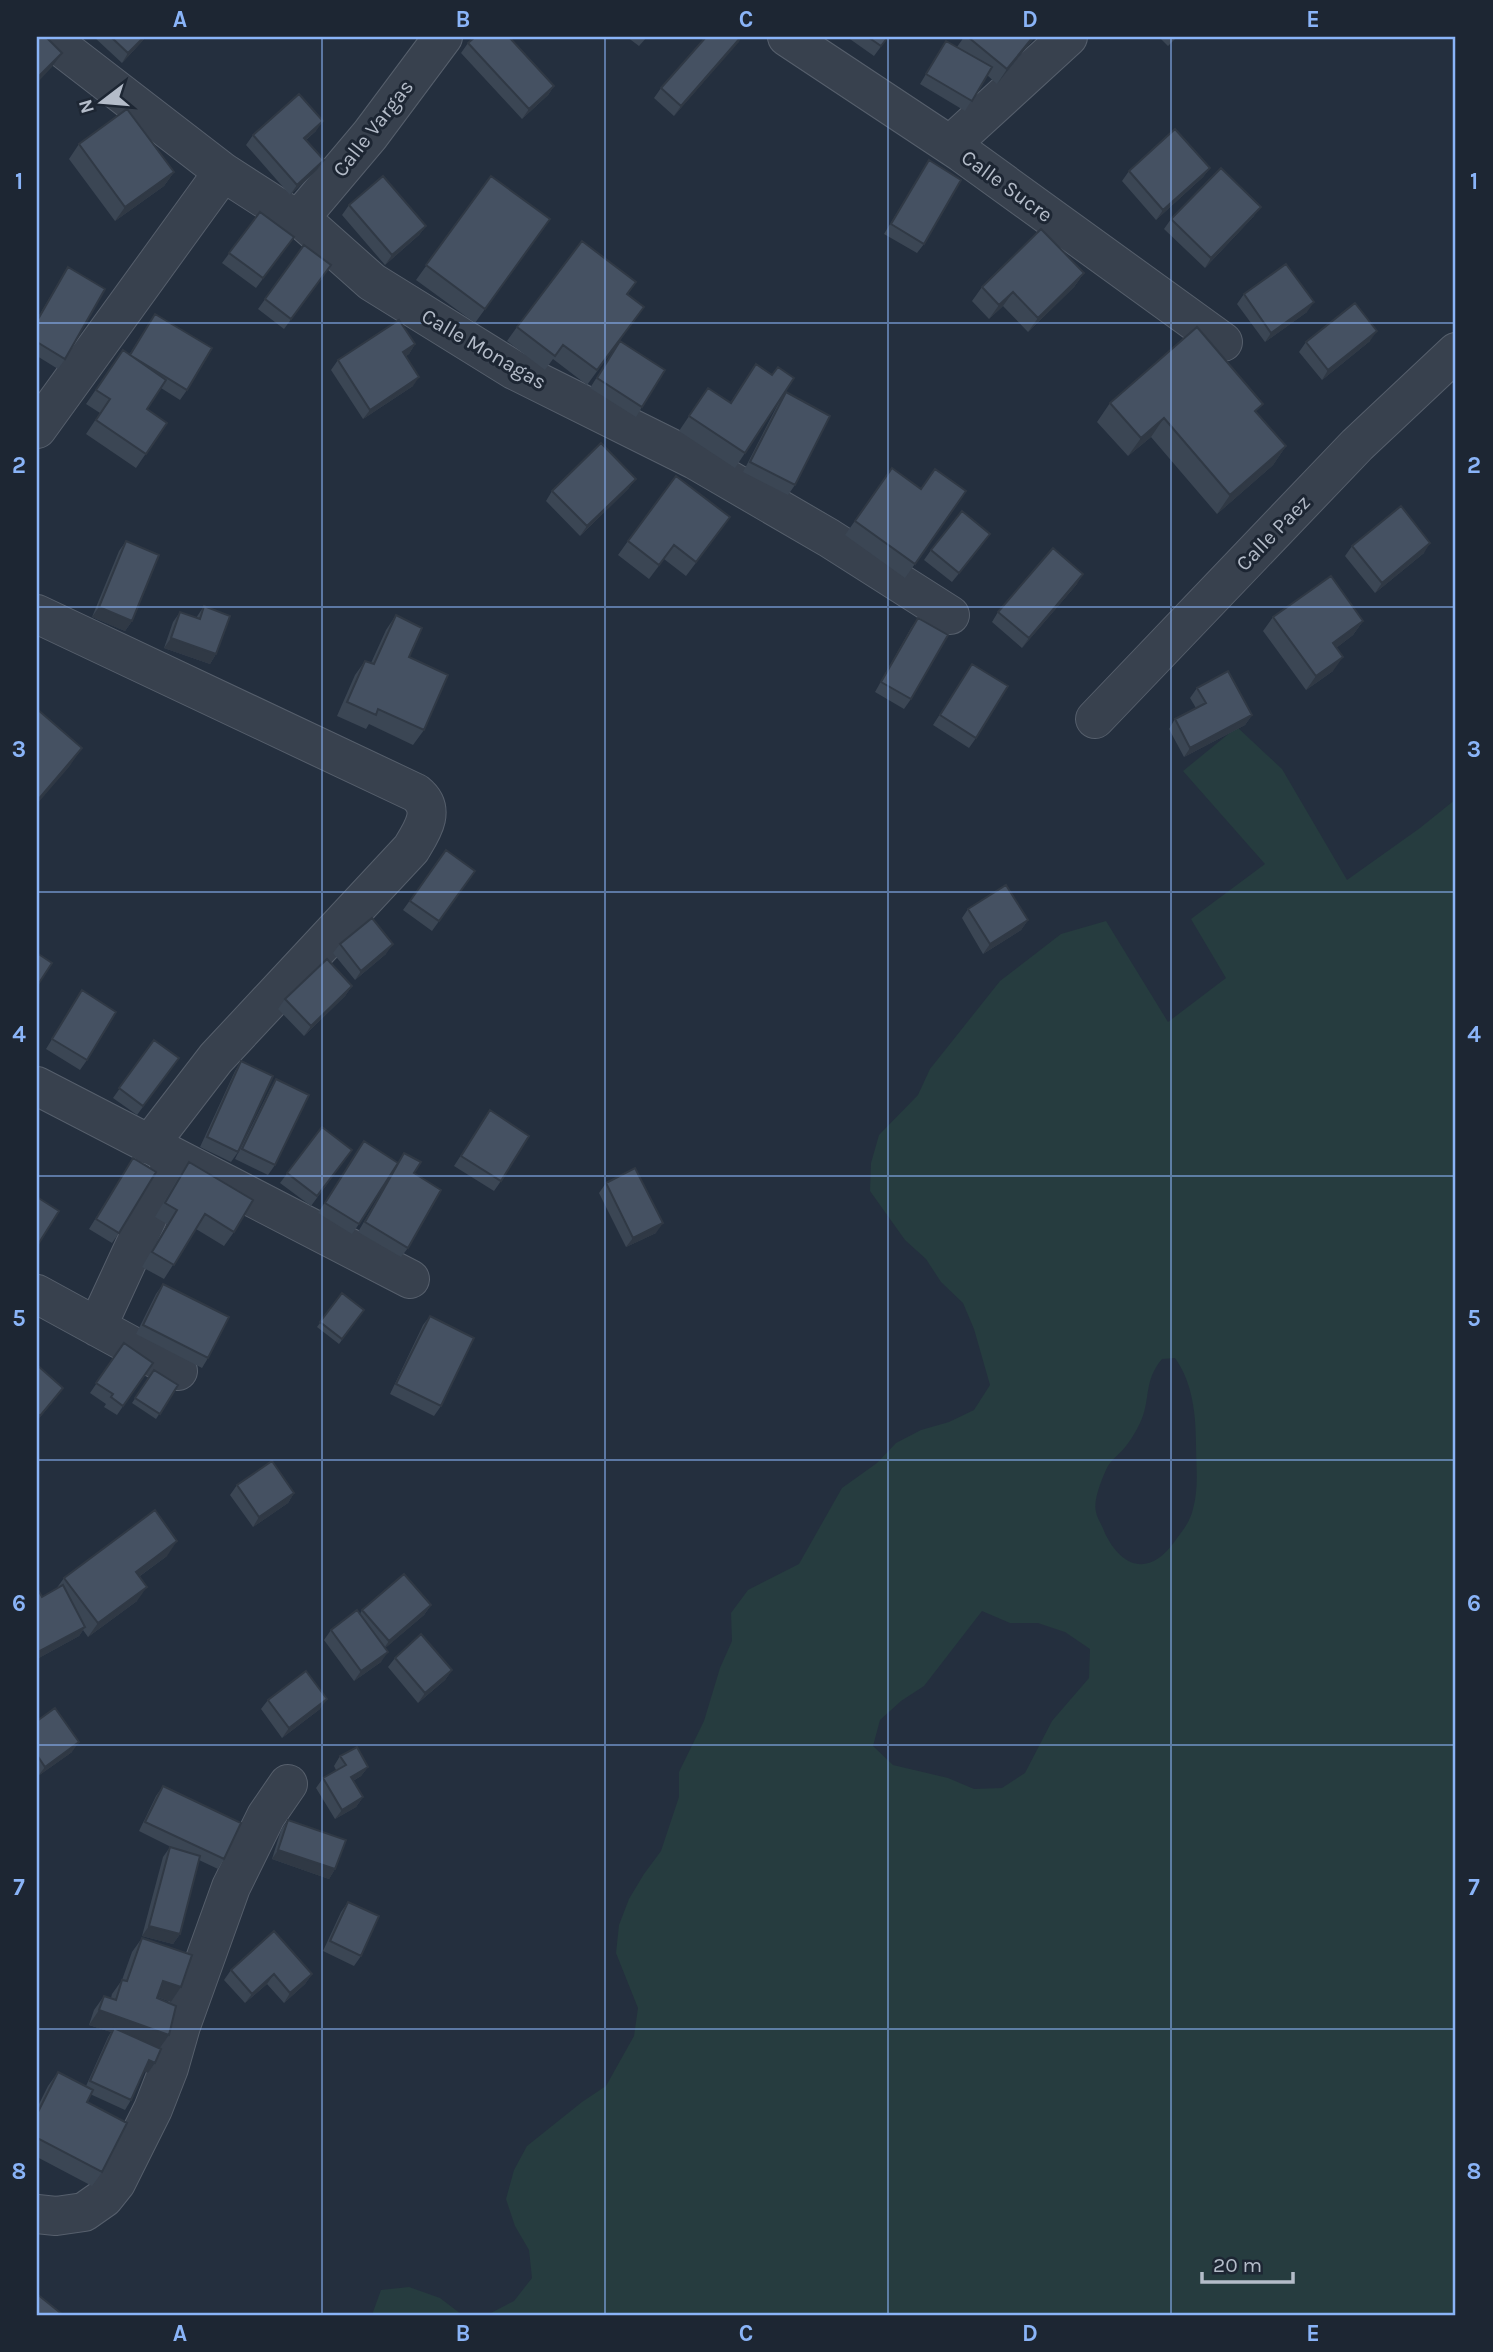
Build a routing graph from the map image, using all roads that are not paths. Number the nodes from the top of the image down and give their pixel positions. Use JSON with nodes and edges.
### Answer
{"nodes":[{"id":1,"x":48,"y":37,"type":"edge"},
{"id":2,"x":443,"y":37,"type":"edge"},
{"id":3,"x":787,"y":37,"type":"edge"},
{"id":4,"x":1068,"y":37,"type":"edge"},
{"id":5,"x":950,"y":145,"type":"junction"},
{"id":6,"x":223,"y":172,"type":"junction"},
{"id":7,"x":300,"y":218,"type":"junction"},
{"id":8,"x":1223,"y":342,"type":"dead end"},
{"id":9,"x":1456,"y":352,"type":"edge"},
{"id":10,"x":37,"y":429,"type":"edge"},
{"id":11,"x":37,"y":614,"type":"edge"},
{"id":12,"x":950,"y":615,"type":"dead end"},
{"id":13,"x":1095,"y":719,"type":"dead end"},
{"id":14,"x":37,"y":1086,"type":"edge"},
{"id":15,"x":162,"y":1152,"type":"junction"},
{"id":16,"x":410,"y":1279,"type":"dead end"},
{"id":17,"x":37,"y":1294,"type":"edge"},
{"id":18,"x":97,"y":1327,"type":"junction"},
{"id":19,"x":178,"y":1371,"type":"dead end"},
{"id":20,"x":288,"y":1784,"type":"dead end"},
{"id":21,"x":37,"y":2214,"type":"edge"}],
"edges":[{"from":1,"to":6,"type":"street","name":"Calle Monagas"},
{"from":2,"to":7,"type":"street","name":"Calle Vargas"},
{"from":3,"to":5,"type":"street","name":"Calle Sucre"},
{"from":4,"to":5,"type":"street"},
{"from":5,"to":8,"type":"street","name":"Calle Sucre"},
{"from":6,"to":7,"type":"street","name":"Calle Monagas"},
{"from":6,"to":10,"type":"street"},
{"from":7,"to":12,"type":"street","name":"Calle Monagas"},
{"from":9,"to":13,"type":"street","name":"Calle Paez"},
{"from":11,"to":15,"type":"street"},
{"from":14,"to":15,"type":"street"},
{"from":15,"to":16,"type":"street"},
{"from":15,"to":18,"type":"street"},
{"from":17,"to":18,"type":"street"},
{"from":18,"to":19,"type":"street"},
{"from":20,"to":21,"type":"street"}]}
